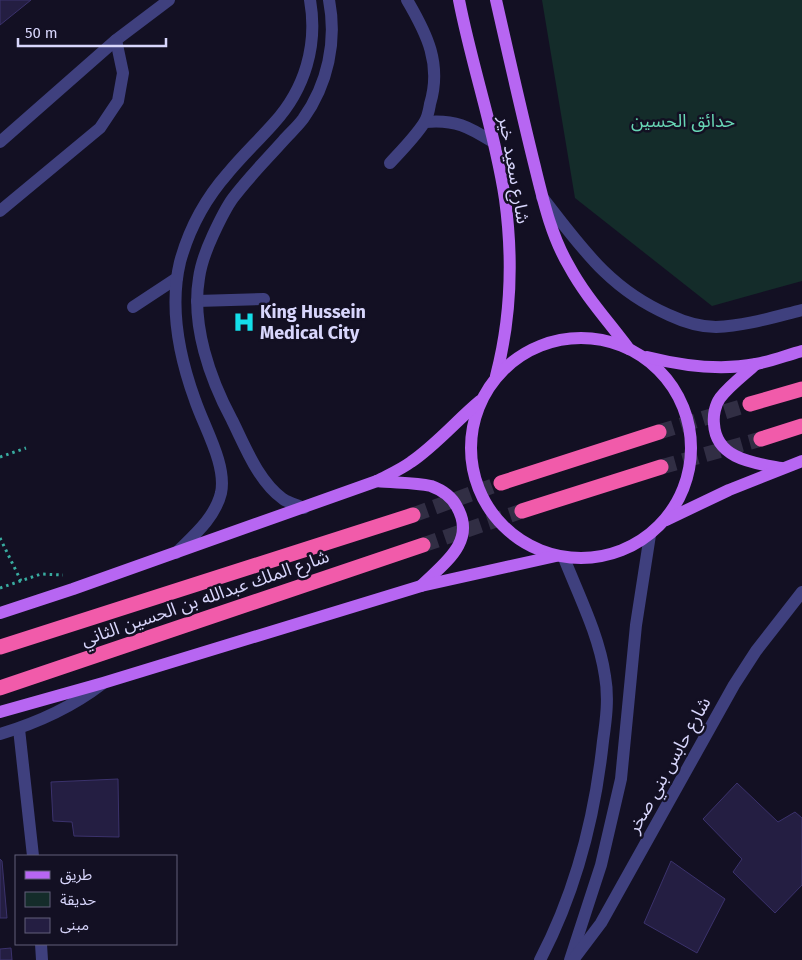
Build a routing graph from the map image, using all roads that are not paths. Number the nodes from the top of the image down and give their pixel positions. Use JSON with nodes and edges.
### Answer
{"nodes":[{"id":1,"x":169,"y":0,"type":"edge"},
{"id":2,"x":310,"y":0,"type":"edge"},
{"id":3,"x":330,"y":0,"type":"edge"},
{"id":4,"x":407,"y":0,"type":"edge"},
{"id":5,"x":459,"y":0,"type":"edge"},
{"id":6,"x":496,"y":0,"type":"edge"},
{"id":7,"x":116,"y":40,"type":"junction"},
{"id":8,"x":425,"y":122,"type":"junction"},
{"id":9,"x":0,"y":142,"type":"edge"},
{"id":10,"x":493,"y":142,"type":"junction"},
{"id":11,"x":390,"y":164,"type":"dead end"},
{"id":12,"x":542,"y":197,"type":"junction"},
{"id":13,"x":0,"y":211,"type":"edge"},
{"id":14,"x":177,"y":278,"type":"junction"},
{"id":15,"x":264,"y":299,"type":"dead end"},
{"id":16,"x":197,"y":301,"type":"junction"},
{"id":17,"x":133,"y":307,"type":"dead end"},
{"id":18,"x":802,"y":310,"type":"edge"},
{"id":19,"x":629,"y":349,"type":"junction"},
{"id":20,"x":802,"y":351,"type":"edge"},
{"id":21,"x":641,"y":355,"type":"junction"},
{"id":22,"x":756,"y":364,"type":"junction"},
{"id":23,"x":495,"y":378,"type":"junction"},
{"id":24,"x":802,"y":389,"type":"edge"},
{"id":25,"x":482,"y":399,"type":"junction"},
{"id":26,"x":750,"y":404,"type":"tunnel mouth"},
{"id":27,"x":802,"y":426,"type":"edge"},
{"id":28,"x":659,"y":432,"type":"tunnel mouth"},
{"id":29,"x":761,"y":439,"type":"tunnel mouth"},
{"id":30,"x":802,"y":461,"type":"edge"},
{"id":31,"x":661,"y":467,"type":"tunnel mouth"},
{"id":32,"x":781,"y":468,"type":"junction"},
{"id":33,"x":377,"y":482,"type":"junction"},
{"id":34,"x":501,"y":483,"type":"tunnel mouth"},
{"id":35,"x":304,"y":508,"type":"junction"},
{"id":36,"x":522,"y":511,"type":"tunnel mouth"},
{"id":37,"x":413,"y":515,"type":"tunnel mouth"},
{"id":38,"x":664,"y":521,"type":"junction"},
{"id":39,"x":650,"y":535,"type":"junction"},
{"id":40,"x":423,"y":546,"type":"tunnel mouth"},
{"id":41,"x":175,"y":553,"type":"junction"},
{"id":42,"x":560,"y":557,"type":"junction"},
{"id":43,"x":421,"y":586,"type":"junction"},
{"id":44,"x":802,"y":592,"type":"edge"},
{"id":45,"x":0,"y":613,"type":"edge"},
{"id":46,"x":0,"y":647,"type":"edge"},
{"id":47,"x":103,"y":683,"type":"junction"},
{"id":48,"x":0,"y":688,"type":"edge"},
{"id":49,"x":0,"y":712,"type":"edge"},
{"id":50,"x":19,"y":729,"type":"junction"},
{"id":51,"x":0,"y":734,"type":"edge"},
{"id":52,"x":33,"y":855,"type":"edge"},
{"id":53,"x":41,"y":945,"type":"edge"},
{"id":54,"x":42,"y":960,"type":"edge"},
{"id":55,"x":540,"y":960,"type":"edge"},
{"id":56,"x":572,"y":960,"type":"edge"}],
"edges":[{"from":1,"to":7,"type":"street"},
{"from":2,"to":14,"type":"street"},
{"from":3,"to":16,"type":"street"},
{"from":4,"to":8,"type":"street"},
{"from":5,"to":10,"type":"main road","name":"شارع سعيد خير"},
{"from":6,"to":12,"type":"main road","name":"شارع سعيد خير"},
{"from":7,"to":9,"type":"street"},
{"from":7,"to":13,"type":"street"},
{"from":8,"to":10,"type":"street"},
{"from":8,"to":11,"type":"street"},
{"from":10,"to":23,"type":"main road","name":"شارع سعيد خير"},
{"from":12,"to":18,"type":"street"},
{"from":12,"to":19,"type":"main road","name":"شارع سعيد خير"},
{"from":14,"to":17,"type":"street"},
{"from":14,"to":41,"type":"street"},
{"from":15,"to":16,"type":"street"},
{"from":16,"to":35,"type":"street"},
{"from":19,"to":21,"type":"main road"},
{"from":19,"to":23,"type":"main road"},
{"from":20,"to":22,"type":"main road"},
{"from":21,"to":22,"type":"main road"},
{"from":21,"to":38,"type":"main road"},
{"from":22,"to":32,"type":"main road"},
{"from":23,"to":25,"type":"main road"},
{"from":24,"to":26,"type":"highway"},
{"from":25,"to":33,"type":"main road"},
{"from":25,"to":42,"type":"main road"},
{"from":27,"to":29,"type":"highway"},
{"from":28,"to":34,"type":"highway"},
{"from":30,"to":32,"type":"main road"},
{"from":31,"to":36,"type":"highway"},
{"from":32,"to":38,"type":"main road"},
{"from":33,"to":35,"type":"main road"},
{"from":33,"to":43,"type":"main road"},
{"from":35,"to":41,"type":"main road"},
{"from":37,"to":46,"type":"highway","name":"شارع الملك عبدالله بن الحسين الثاني"},
{"from":38,"to":39,"type":"main road"},
{"from":39,"to":42,"type":"main road"},
{"from":39,"to":56,"type":"street","name":"شارع حابس بني صخر"},
{"from":40,"to":48,"type":"highway","name":"شارع الملك عبدالله بن الحسين الثاني"},
{"from":41,"to":45,"type":"main road"},
{"from":42,"to":43,"type":"main road"},
{"from":42,"to":55,"type":"street"},
{"from":43,"to":47,"type":"main road"},
{"from":44,"to":56,"type":"street","name":"شارع حابس بني صخر"},
{"from":47,"to":49,"type":"main road"},
{"from":47,"to":50,"type":"street"},
{"from":50,"to":51,"type":"street"},
{"from":50,"to":52,"type":"street"},
{"from":53,"to":54,"type":"street"}]}
